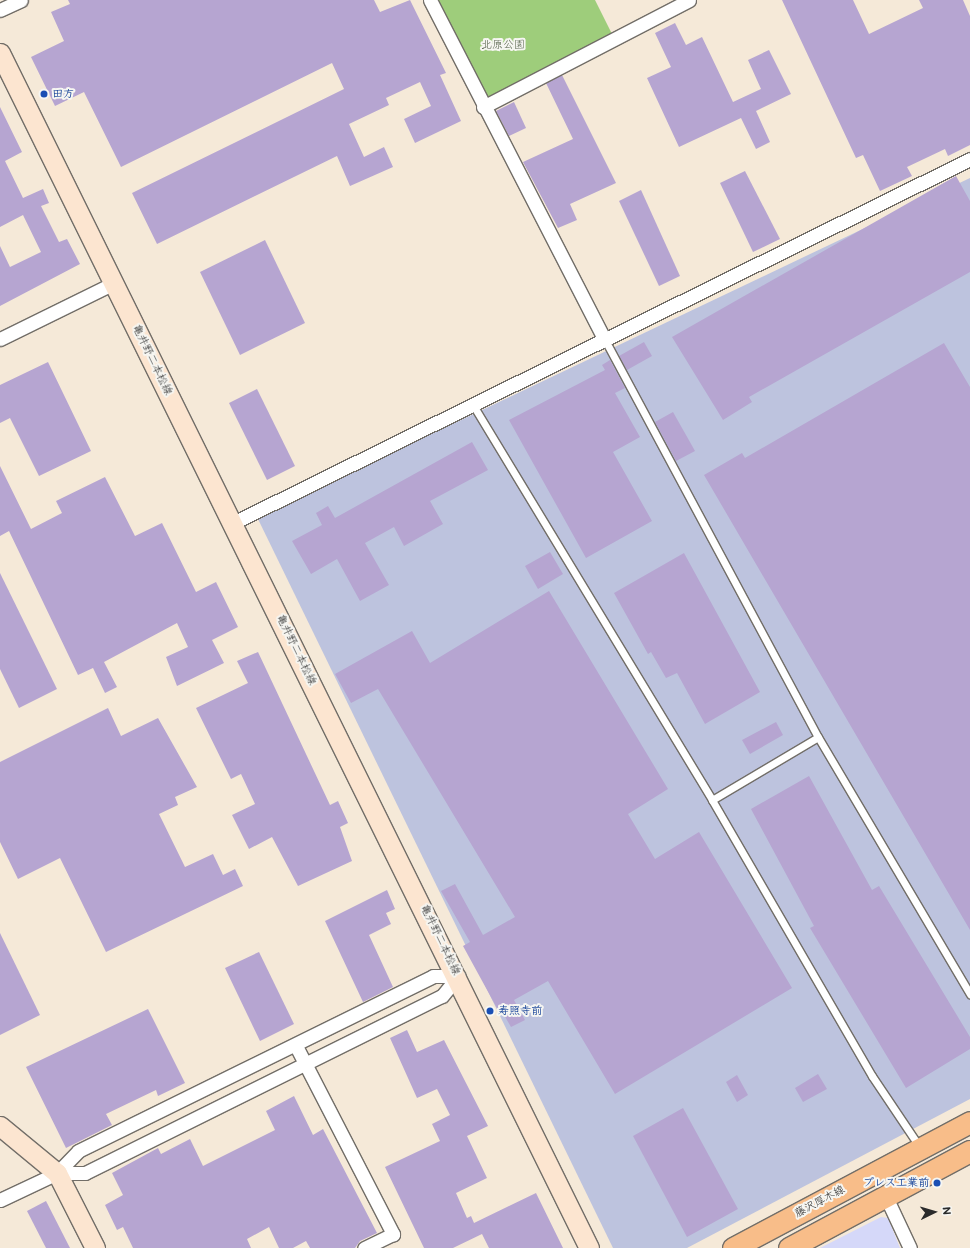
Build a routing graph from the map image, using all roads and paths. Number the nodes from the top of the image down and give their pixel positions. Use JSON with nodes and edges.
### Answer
{"nodes":[{"id":1,"x":21,"y":0,"type":"edge"},
{"id":2,"x":430,"y":0,"type":"edge"},
{"id":3,"x":689,"y":0,"type":"edge"},
{"id":4,"x":0,"y":10,"type":"edge"},
{"id":5,"x":0,"y":54,"type":"edge"},
{"id":6,"x":483,"y":106,"type":"junction"},
{"id":7,"x":970,"y":159,"type":"edge"},
{"id":8,"x":114,"y":283,"type":"junction"},
{"id":9,"x":0,"y":340,"type":"edge"},
{"id":10,"x":605,"y":340,"type":"junction"},
{"id":11,"x":473,"y":405,"type":"junction"},
{"id":12,"x":233,"y":523,"type":"junction"},
{"id":13,"x":818,"y":737,"type":"junction"},
{"id":14,"x":712,"y":800,"type":"junction"},
{"id":15,"x":458,"y":976,"type":"junction"},
{"id":16,"x":970,"y":994,"type":"edge"},
{"id":17,"x":296,"y":1046,"type":"junction"},
{"id":18,"x":305,"y":1063,"type":"junction"},
{"id":19,"x":970,"y":1122,"type":"edge"},
{"id":20,"x":0,"y":1126,"type":"edge"},
{"id":21,"x":921,"y":1148,"type":"junction"},
{"id":22,"x":970,"y":1151,"type":"edge"},
{"id":23,"x":57,"y":1173,"type":"junction"},
{"id":24,"x":886,"y":1197,"type":"junction"},
{"id":25,"x":0,"y":1200,"type":"edge"},
{"id":26,"x":793,"y":1247,"type":"edge"},
{"id":27,"x":95,"y":1248,"type":"edge"},
{"id":28,"x":364,"y":1248,"type":"edge"},
{"id":29,"x":589,"y":1248,"type":"edge"},
{"id":30,"x":733,"y":1248,"type":"edge"},
{"id":31,"x":910,"y":1248,"type":"edge"}],
"edges":[{"from":1,"to":4,"type":"street"},
{"from":2,"to":6,"type":"street"},
{"from":3,"to":6,"type":"street"},
{"from":5,"to":8,"type":"street","name":"亀井野二本松線"},
{"from":6,"to":10,"type":"street"},
{"from":7,"to":10,"type":"street"},
{"from":8,"to":9,"type":"street"},
{"from":8,"to":12,"type":"street","name":"亀井野二本松線"},
{"from":10,"to":11,"type":"street"},
{"from":10,"to":13,"type":"lane"},
{"from":11,"to":12,"type":"street"},
{"from":11,"to":14,"type":"lane"},
{"from":12,"to":15,"type":"street","name":"亀井野二本松線"},
{"from":13,"to":14,"type":"lane"},
{"from":13,"to":16,"type":"lane"},
{"from":14,"to":21,"type":"lane"},
{"from":15,"to":17,"type":"street"},
{"from":15,"to":18,"type":"street"},
{"from":15,"to":29,"type":"street","name":"亀井野二本松線"},
{"from":17,"to":18,"type":"street"},
{"from":17,"to":23,"type":"street"},
{"from":18,"to":23,"type":"street"},
{"from":18,"to":28,"type":"street"},
{"from":19,"to":21,"type":"main road","name":"藤沢厚木線"},
{"from":20,"to":23,"type":"street"},
{"from":21,"to":30,"type":"main road","name":"藤沢厚木線"},
{"from":22,"to":24,"type":"main road"},
{"from":23,"to":25,"type":"street"},
{"from":23,"to":27,"type":"street"},
{"from":24,"to":26,"type":"main road"},
{"from":24,"to":31,"type":"street"}]}
